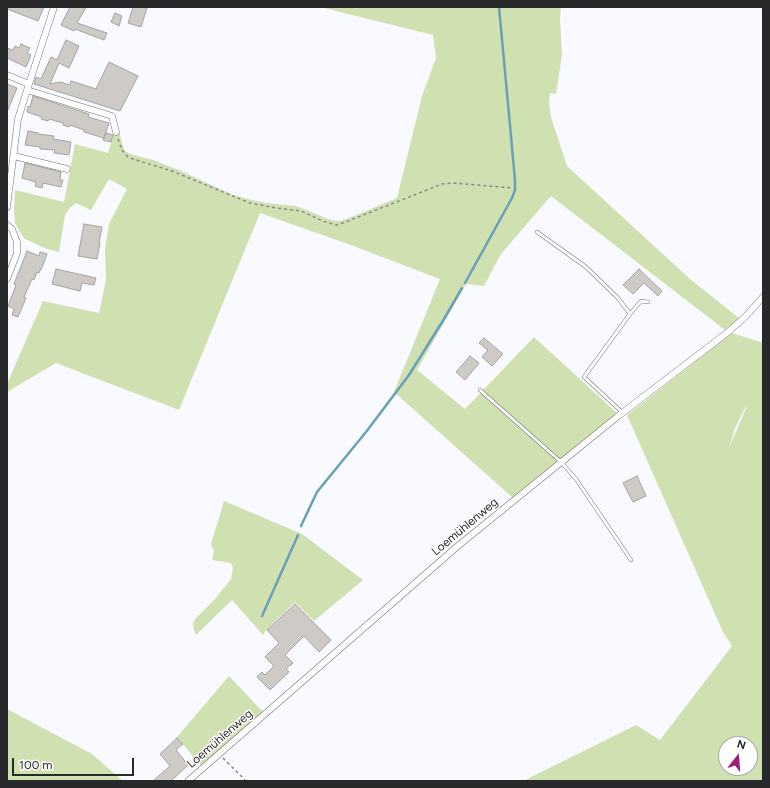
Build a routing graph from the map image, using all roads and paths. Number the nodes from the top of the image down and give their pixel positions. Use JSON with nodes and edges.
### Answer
{"nodes":[{"id":1,"x":54,"y":7,"type":"edge"},
{"id":2,"x":7,"y":75,"type":"edge"},
{"id":3,"x":28,"y":87,"type":"junction"},
{"id":4,"x":116,"y":132,"type":"joint"},
{"id":5,"x":14,"y":156,"type":"junction"},
{"id":6,"x":68,"y":169,"type":"dead end"},
{"id":7,"x":513,"y":188,"type":"dead end"},
{"id":8,"x":7,"y":207,"type":"edge"},
{"id":9,"x":7,"y":225,"type":"edge"},
{"id":10,"x":537,"y":232,"type":"dead end"},
{"id":11,"x":7,"y":279,"type":"edge"},
{"id":12,"x":763,"y":297,"type":"edge"},
{"id":13,"x":648,"y":302,"type":"dead end"},
{"id":14,"x":630,"y":314,"type":"junction"},
{"id":15,"x":480,"y":390,"type":"dead end"},
{"id":16,"x":623,"y":413,"type":"junction"},
{"id":17,"x":561,"y":462,"type":"junction"},
{"id":18,"x":631,"y":560,"type":"dead end"},
{"id":19,"x":219,"y":754,"type":"junction"},
{"id":20,"x":188,"y":781,"type":"edge"},
{"id":21,"x":246,"y":781,"type":"edge"}],
"edges":[{"from":1,"to":3,"type":"street"},
{"from":2,"to":3,"type":"street"},
{"from":3,"to":4,"type":"street"},
{"from":3,"to":5,"type":"street"},
{"from":4,"to":7,"type":"path"},
{"from":5,"to":6,"type":"street"},
{"from":5,"to":8,"type":"street"},
{"from":9,"to":11,"type":"street"},
{"from":10,"to":14,"type":"lane"},
{"from":12,"to":16,"type":"street","name":"Loemühlenweg"},
{"from":13,"to":14,"type":"lane"},
{"from":14,"to":16,"type":"lane"},
{"from":15,"to":17,"type":"lane"},
{"from":16,"to":17,"type":"street","name":"Loemühlenweg"},
{"from":17,"to":18,"type":"lane"},
{"from":17,"to":19,"type":"street","name":"Loemühlenweg"},
{"from":19,"to":20,"type":"street","name":"Loemühlenweg"},
{"from":19,"to":21,"type":"path"}]}
